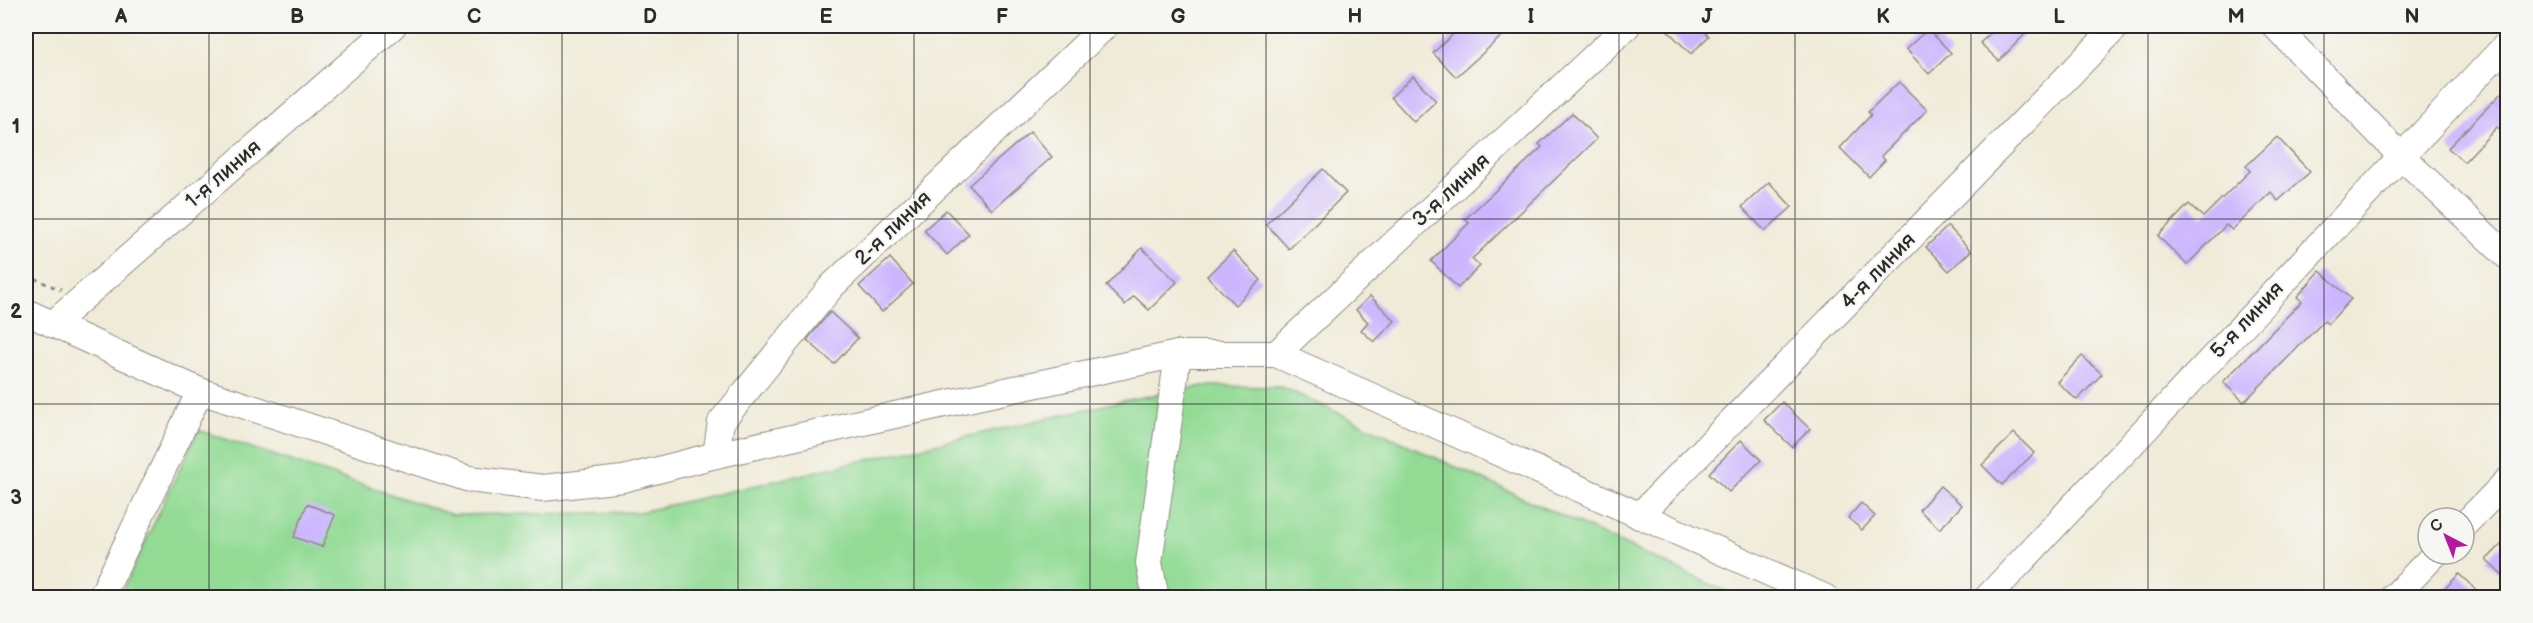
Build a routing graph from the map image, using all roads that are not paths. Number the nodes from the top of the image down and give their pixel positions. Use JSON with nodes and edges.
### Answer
{"nodes":[{"id":1,"x":393,"y":26,"type":"edge"},
{"id":2,"x":1105,"y":26,"type":"edge"},
{"id":3,"x":1626,"y":26,"type":"edge"},
{"id":4,"x":2117,"y":26,"type":"edge"},
{"id":5,"x":2275,"y":26,"type":"edge"},
{"id":6,"x":2508,"y":43,"type":"edge"},
{"id":7,"x":2401,"y":156,"type":"junction"},
{"id":8,"x":2508,"y":257,"type":"edge"},
{"id":9,"x":26,"y":312,"type":"edge"},
{"id":10,"x":54,"y":323,"type":"junction"},
{"id":11,"x":1178,"y":354,"type":"junction"},
{"id":12,"x":1276,"y":354,"type":"junction"},
{"id":13,"x":201,"y":391,"type":"junction"},
{"id":14,"x":716,"y":455,"type":"junction"},
{"id":15,"x":2508,"y":480,"type":"edge"},
{"id":16,"x":2476,"y":513,"type":"edge"},
{"id":17,"x":1639,"y":516,"type":"junction"},
{"id":18,"x":2423,"y":566,"type":"edge"},
{"id":19,"x":101,"y":597,"type":"edge"},
{"id":20,"x":1155,"y":597,"type":"edge"},
{"id":21,"x":1826,"y":597,"type":"edge"},
{"id":22,"x":1987,"y":597,"type":"edge"},
{"id":23,"x":2393,"y":597,"type":"edge"}],
"edges":[{"from":1,"to":10,"type":"street","name":"1-я линия"},
{"from":2,"to":14,"type":"street","name":"2-я линия"},
{"from":3,"to":12,"type":"street","name":"3-я линия"},
{"from":4,"to":17,"type":"street","name":"4-я линия"},
{"from":5,"to":7,"type":"street"},
{"from":6,"to":7,"type":"street","name":"5-я линия"},
{"from":7,"to":8,"type":"street"},
{"from":7,"to":22,"type":"street","name":"5-я линия"},
{"from":9,"to":10,"type":"street"},
{"from":10,"to":13,"type":"street"},
{"from":11,"to":12,"type":"street"},
{"from":11,"to":14,"type":"street"},
{"from":11,"to":20,"type":"street"},
{"from":12,"to":17,"type":"street"},
{"from":13,"to":14,"type":"street"},
{"from":13,"to":19,"type":"street"},
{"from":15,"to":16,"type":"street"},
{"from":17,"to":21,"type":"street"},
{"from":18,"to":23,"type":"street"}]}
